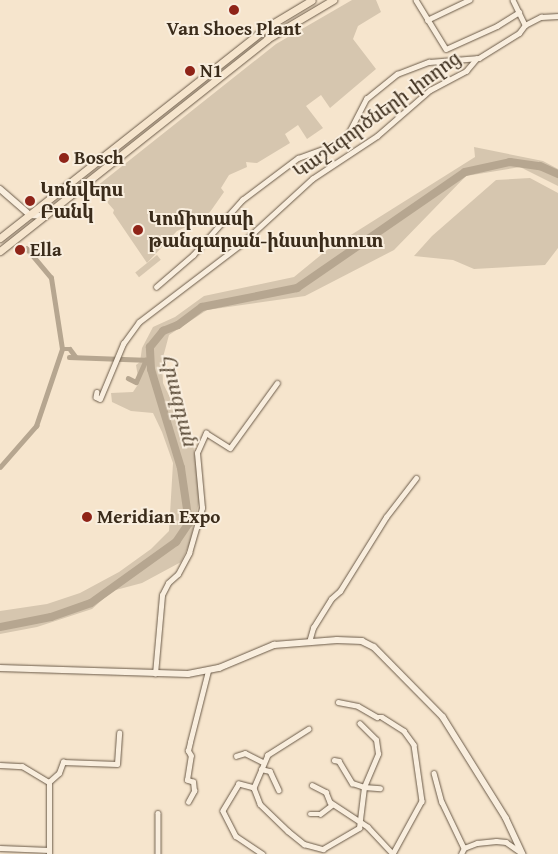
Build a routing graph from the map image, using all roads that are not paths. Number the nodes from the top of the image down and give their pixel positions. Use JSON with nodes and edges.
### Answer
{"nodes":[{"id":1,"x":312,"y":0,"type":"edge"},
{"id":2,"x":333,"y":0,"type":"edge"},
{"id":3,"x":416,"y":0,"type":"edge"},
{"id":4,"x":469,"y":0,"type":"edge"},
{"id":5,"x":513,"y":0,"type":"edge"},
{"id":6,"x":519,"y":12,"type":"junction"},
{"id":7,"x":558,"y":16,"type":"edge"},
{"id":8,"x":427,"y":20,"type":"junction"},
{"id":9,"x":525,"y":25,"type":"junction"},
{"id":10,"x":476,"y":59,"type":"junction"},
{"id":11,"x":0,"y":189,"type":"edge"},
{"id":12,"x":21,"y":207,"type":"junction"},
{"id":13,"x":30,"y":215,"type":"junction"},
{"id":14,"x":46,"y":216,"type":"junction"},
{"id":15,"x":20,"y":223,"type":"junction"},
{"id":16,"x":26,"y":231,"type":"junction"},
{"id":17,"x":0,"y":238,"type":"edge"},
{"id":18,"x":0,"y":251,"type":"edge"},
{"id":19,"x":156,"y":287,"type":"dead end"},
{"id":20,"x":278,"y":383,"type":"dead end"},
{"id":21,"x":97,"y":392,"type":"dead end"},
{"id":22,"x":416,"y":478,"type":"dead end"},
{"id":23,"x":309,"y":642,"type":"junction"},
{"id":24,"x":0,"y":668,"type":"edge"},
{"id":25,"x":208,"y":671,"type":"junction"},
{"id":26,"x":155,"y":674,"type":"junction"},
{"id":27,"x":338,"y":702,"type":"dead end"},
{"id":28,"x":360,"y":724,"type":"dead end"},
{"id":29,"x":309,"y":729,"type":"dead end"},
{"id":30,"x":119,"y":733,"type":"dead end"},
{"id":31,"x":236,"y":756,"type":"dead end"},
{"id":32,"x":334,"y":760,"type":"dead end"},
{"id":33,"x":263,"y":762,"type":"junction"},
{"id":34,"x":0,"y":764,"type":"edge"},
{"id":35,"x":261,"y":769,"type":"junction"},
{"id":36,"x":434,"y":773,"type":"dead end"},
{"id":37,"x":49,"y":782,"type":"junction"},
{"id":38,"x":312,"y":785,"type":"dead end"},
{"id":39,"x":254,"y":788,"type":"junction"},
{"id":40,"x":364,"y":788,"type":"junction"},
{"id":41,"x":380,"y":788,"type":"dead end"},
{"id":42,"x":279,"y":790,"type":"dead end"},
{"id":43,"x":188,"y":802,"type":"dead end"},
{"id":44,"x":332,"y":805,"type":"junction"},
{"id":45,"x":158,"y":813,"type":"dead end"},
{"id":46,"x":310,"y":814,"type":"dead end"},
{"id":47,"x":359,"y":823,"type":"junction"},
{"id":48,"x":0,"y":848,"type":"edge"},
{"id":49,"x":464,"y":848,"type":"junction"},
{"id":50,"x":49,"y":852,"type":"edge"},
{"id":51,"x":320,"y":852,"type":"edge"},
{"id":52,"x":158,"y":854,"type":"edge"},
{"id":53,"x":263,"y":854,"type":"edge"},
{"id":54,"x":393,"y":854,"type":"edge"},
{"id":55,"x":461,"y":854,"type":"edge"},
{"id":56,"x":523,"y":854,"type":"edge"}],
"edges":[{"from":1,"to":13,"type":"main road"},
{"from":2,"to":14,"type":"main road"},
{"from":3,"to":8,"type":"street"},
{"from":4,"to":8,"type":"street"},
{"from":5,"to":6,"type":"street"},
{"from":6,"to":8,"type":"street"},
{"from":6,"to":9,"type":"street"},
{"from":7,"to":9,"type":"street","name":"Կաշեգործների փողոց"},
{"from":9,"to":10,"type":"street","name":"Կաշեգործների փողոց"},
{"from":10,"to":19,"type":"street","name":"Կաշեգործների փողոց"},
{"from":10,"to":21,"type":"street","name":"Կաշեգործների փողոց"},
{"from":11,"to":12,"type":"main road"},
{"from":12,"to":13,"type":"main road"},
{"from":12,"to":15,"type":"main road"},
{"from":13,"to":14,"type":"main road"},
{"from":13,"to":15,"type":"main road"},
{"from":13,"to":16,"type":"main road"},
{"from":14,"to":16,"type":"main road"},
{"from":15,"to":17,"type":"main road"},
{"from":16,"to":18,"type":"main road"},
{"from":20,"to":26,"type":"street"},
{"from":22,"to":23,"type":"street"},
{"from":23,"to":25,"type":"street"},
{"from":23,"to":56,"type":"street"},
{"from":24,"to":26,"type":"street"},
{"from":25,"to":26,"type":"street"},
{"from":25,"to":43,"type":"street"},
{"from":27,"to":54,"type":"street"},
{"from":28,"to":40,"type":"street"},
{"from":29,"to":33,"type":"street"},
{"from":30,"to":37,"type":"street"},
{"from":31,"to":33,"type":"street"},
{"from":32,"to":40,"type":"street"},
{"from":33,"to":35,"type":"street"},
{"from":34,"to":37,"type":"street"},
{"from":35,"to":39,"type":"street"},
{"from":35,"to":42,"type":"street"},
{"from":36,"to":49,"type":"street"},
{"from":37,"to":50,"type":"street"},
{"from":38,"to":44,"type":"street"},
{"from":39,"to":51,"type":"street"},
{"from":39,"to":53,"type":"street"},
{"from":40,"to":41,"type":"street"},
{"from":40,"to":47,"type":"street"},
{"from":44,"to":46,"type":"street"},
{"from":44,"to":47,"type":"street"},
{"from":45,"to":52,"type":"street"},
{"from":47,"to":51,"type":"street"},
{"from":47,"to":54,"type":"street"},
{"from":48,"to":50,"type":"street"},
{"from":49,"to":55,"type":"street"},
{"from":49,"to":56,"type":"street"}]}
